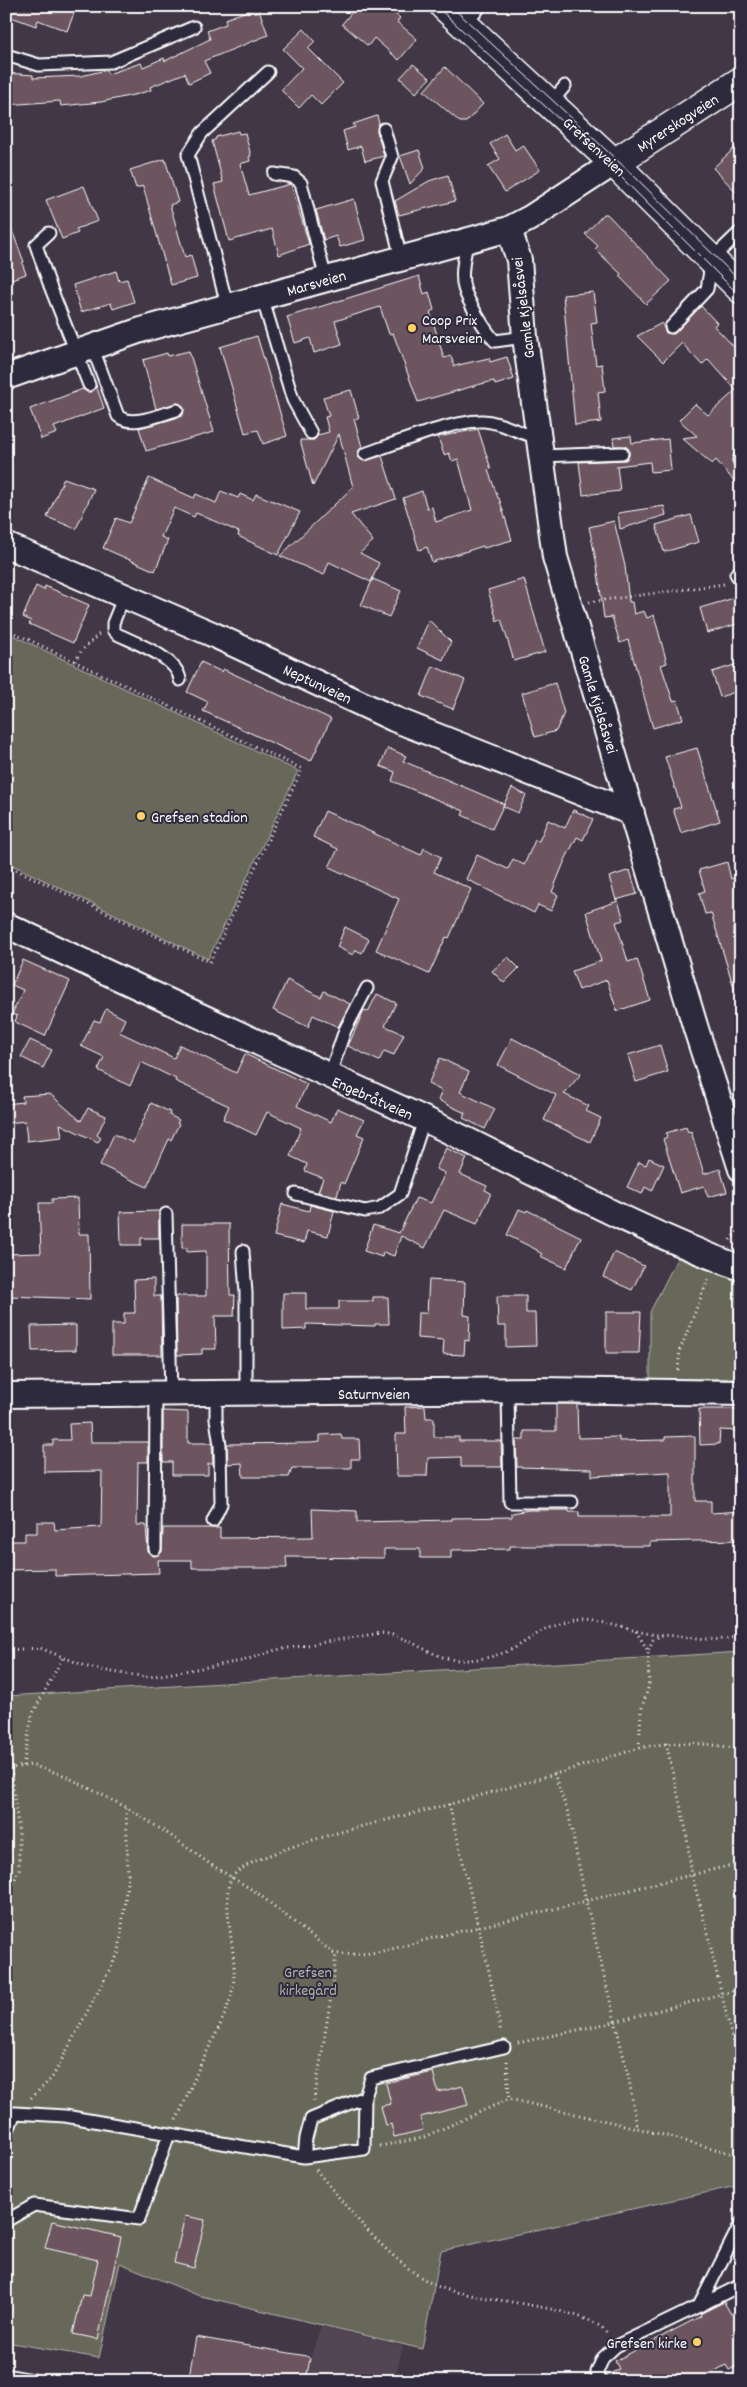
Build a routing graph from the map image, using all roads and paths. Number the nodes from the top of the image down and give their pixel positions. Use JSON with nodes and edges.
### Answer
{"nodes":[{"id":1,"x":444,"y":6,"type":"edge"},
{"id":2,"x":194,"y":27,"type":"dead end"},
{"id":3,"x":6,"y":55,"type":"edge"},
{"id":4,"x":268,"y":72,"type":"dead end"},
{"id":5,"x":741,"y":81,"type":"edge"},
{"id":6,"x":384,"y":129,"type":"dead end"},
{"id":7,"x":614,"y":163,"type":"junction"},
{"id":8,"x":274,"y":174,"type":"dead end"},
{"id":9,"x":509,"y":229,"type":"junction"},
{"id":10,"x":741,"y":231,"type":"edge"},
{"id":11,"x":49,"y":233,"type":"dead end"},
{"id":12,"x":467,"y":241,"type":"junction"},
{"id":13,"x":401,"y":258,"type":"junction"},
{"id":14,"x":712,"y":259,"type":"junction"},
{"id":15,"x":326,"y":279,"type":"junction"},
{"id":16,"x":741,"y":289,"type":"edge"},
{"id":17,"x":262,"y":297,"type":"junction"},
{"id":18,"x":227,"y":305,"type":"junction"},
{"id":19,"x":671,"y":327,"type":"dead end"},
{"id":20,"x":526,"y":337,"type":"junction"},
{"id":21,"x":83,"y":349,"type":"junction"},
{"id":22,"x":6,"y":377,"type":"edge"},
{"id":23,"x":89,"y":385,"type":"dead end"},
{"id":24,"x":177,"y":410,"type":"dead end"},
{"id":25,"x":311,"y":433,"type":"dead end"},
{"id":26,"x":540,"y":446,"type":"junction"},
{"id":27,"x":622,"y":453,"type":"dead end"},
{"id":28,"x":366,"y":454,"type":"dead end"},
{"id":29,"x":6,"y":545,"type":"edge"},
{"id":30,"x":735,"y":579,"type":"edge"},
{"id":31,"x":124,"y":596,"type":"junction"},
{"id":32,"x":568,"y":603,"type":"junction"},
{"id":33,"x":113,"y":623,"type":"junction"},
{"id":34,"x":6,"y":629,"type":"edge"},
{"id":35,"x":75,"y":661,"type":"junction"},
{"id":36,"x":180,"y":680,"type":"dead end"},
{"id":37,"x":632,"y":813,"type":"junction"},
{"id":38,"x":6,"y":865,"type":"edge"},
{"id":39,"x":6,"y":926,"type":"edge"},
{"id":40,"x":367,"y":988,"type":"dead end"},
{"id":41,"x":330,"y":1077,"type":"junction"},
{"id":42,"x":424,"y":1120,"type":"junction"},
{"id":43,"x":741,"y":1168,"type":"edge"},
{"id":44,"x":296,"y":1194,"type":"dead end"},
{"id":45,"x":166,"y":1214,"type":"dead end"},
{"id":46,"x":741,"y":1227,"type":"edge"},
{"id":47,"x":243,"y":1251,"type":"dead end"},
{"id":48,"x":714,"y":1258,"type":"junction"},
{"id":49,"x":741,"y":1268,"type":"edge"},
{"id":50,"x":676,"y":1391,"type":"junction"},
{"id":51,"x":508,"y":1392,"type":"junction"},
{"id":52,"x":163,"y":1393,"type":"junction"},
{"id":53,"x":741,"y":1393,"type":"edge"},
{"id":54,"x":216,"y":1394,"type":"junction"},
{"id":55,"x":258,"y":1397,"type":"junction"},
{"id":56,"x":11,"y":1398,"type":"edge"},
{"id":57,"x":572,"y":1502,"type":"dead end"},
{"id":58,"x":213,"y":1521,"type":"dead end"},
{"id":59,"x":155,"y":1549,"type":"dead end"},
{"id":60,"x":636,"y":1630,"type":"junction"},
{"id":61,"x":663,"y":1635,"type":"junction"},
{"id":62,"x":741,"y":1635,"type":"edge"},
{"id":63,"x":6,"y":1650,"type":"edge"},
{"id":64,"x":648,"y":1651,"type":"junction"},
{"id":65,"x":63,"y":1657,"type":"junction"},
{"id":66,"x":666,"y":1742,"type":"junction"},
{"id":67,"x":639,"y":1748,"type":"junction"},
{"id":68,"x":741,"y":1749,"type":"edge"},
{"id":69,"x":23,"y":1766,"type":"junction"},
{"id":70,"x":11,"y":1768,"type":"junction"},
{"id":71,"x":6,"y":1769,"type":"edge"},
{"id":72,"x":554,"y":1773,"type":"junction"},
{"id":73,"x":449,"y":1804,"type":"junction"},
{"id":74,"x":126,"y":1807,"type":"junction"},
{"id":75,"x":741,"y":1863,"type":"edge"},
{"id":76,"x":692,"y":1875,"type":"junction"},
{"id":77,"x":232,"y":1878,"type":"junction"},
{"id":78,"x":586,"y":1901,"type":"junction"},
{"id":79,"x":6,"y":1902,"type":"edge"},
{"id":80,"x":478,"y":1928,"type":"junction"},
{"id":81,"x":336,"y":1953,"type":"junction"},
{"id":82,"x":741,"y":1989,"type":"edge"},
{"id":83,"x":721,"y":1995,"type":"junction"},
{"id":84,"x":614,"y":2022,"type":"junction"},
{"id":85,"x":504,"y":2047,"type":"junction"},
{"id":86,"x":741,"y":2078,"type":"edge"},
{"id":87,"x":365,"y":2098,"type":"junction"},
{"id":88,"x":509,"y":2099,"type":"junction"},
{"id":89,"x":15,"y":2113,"type":"junction"},
{"id":90,"x":312,"y":2119,"type":"junction"},
{"id":91,"x":637,"y":2128,"type":"junction"},
{"id":92,"x":169,"y":2134,"type":"junction"},
{"id":93,"x":6,"y":2135,"type":"edge"},
{"id":94,"x":364,"y":2149,"type":"junction"},
{"id":95,"x":741,"y":2156,"type":"edge"},
{"id":96,"x":304,"y":2157,"type":"junction"},
{"id":97,"x":6,"y":2221,"type":"edge"},
{"id":98,"x":741,"y":2222,"type":"edge"},
{"id":99,"x":741,"y":2286,"type":"edge"},
{"id":100,"x":699,"y":2306,"type":"junction"},
{"id":101,"x":616,"y":2346,"type":"junction"},
{"id":102,"x":6,"y":2375,"type":"edge"},
{"id":103,"x":741,"y":2375,"type":"edge"},
{"id":104,"x":38,"y":2381,"type":"edge"},
{"id":105,"x":600,"y":2381,"type":"edge"},
{"id":106,"x":729,"y":2381,"type":"edge"}],
"edges":[{"from":1,"to":7,"type":"main road","name":"Grefsenveien"},
{"from":2,"to":3,"type":"lane"},
{"from":4,"to":18,"type":"lane"},
{"from":5,"to":7,"type":"main road","name":"Myrerskogveien"},
{"from":6,"to":13,"type":"lane"},
{"from":7,"to":9,"type":"street","name":"Marsveien"},
{"from":7,"to":14,"type":"main road","name":"Grefsenveien"},
{"from":8,"to":15,"type":"lane"},
{"from":9,"to":12,"type":"street","name":"Marsveien"},
{"from":9,"to":20,"type":"street","name":"Gamle Kjelsåsvei"},
{"from":10,"to":14,"type":"lane"},
{"from":11,"to":21,"type":"lane"},
{"from":12,"to":13,"type":"street","name":"Marsveien"},
{"from":12,"to":20,"type":"lane"},
{"from":13,"to":15,"type":"street","name":"Marsveien"},
{"from":14,"to":16,"type":"main road","name":"Grefsenveien"},
{"from":14,"to":19,"type":"lane"},
{"from":15,"to":17,"type":"street","name":"Marsveien"},
{"from":17,"to":18,"type":"street","name":"Marsveien"},
{"from":17,"to":25,"type":"lane"},
{"from":18,"to":21,"type":"street","name":"Marsveien"},
{"from":20,"to":26,"type":"street","name":"Gamle Kjelsåsvei"},
{"from":21,"to":22,"type":"street","name":"Marsveien"},
{"from":21,"to":23,"type":"lane"},
{"from":21,"to":24,"type":"lane"},
{"from":26,"to":27,"type":"lane"},
{"from":26,"to":28,"type":"lane"},
{"from":26,"to":32,"type":"street","name":"Gamle Kjelsåsvei"},
{"from":29,"to":31,"type":"street","name":"Neptunveien"},
{"from":30,"to":32,"type":"path"},
{"from":31,"to":33,"type":"lane"},
{"from":31,"to":37,"type":"street","name":"Neptunveien"},
{"from":32,"to":37,"type":"street","name":"Gamle Kjelsåsvei"},
{"from":33,"to":35,"type":"path"},
{"from":33,"to":36,"type":"lane"},
{"from":34,"to":35,"type":"path"},
{"from":35,"to":38,"type":"path"},
{"from":37,"to":43,"type":"street","name":"Gamle Kjelsåsvei"},
{"from":39,"to":41,"type":"street","name":"Engebråtveien"},
{"from":40,"to":41,"type":"lane"},
{"from":41,"to":42,"type":"street","name":"Engebråtveien"},
{"from":42,"to":44,"type":"lane"},
{"from":42,"to":48,"type":"street","name":"Engebråtveien"},
{"from":45,"to":52,"type":"lane"},
{"from":46,"to":48,"type":"path"},
{"from":47,"to":55,"type":"lane"},
{"from":48,"to":49,"type":"street","name":"Engebråtveien"},
{"from":48,"to":50,"type":"path"},
{"from":50,"to":51,"type":"street","name":"Saturnveien"},
{"from":50,"to":53,"type":"street","name":"Saturnveien"},
{"from":51,"to":55,"type":"street","name":"Saturnveien"},
{"from":51,"to":57,"type":"lane"},
{"from":52,"to":54,"type":"street","name":"Saturnveien"},
{"from":52,"to":56,"type":"street","name":"Saturnveien"},
{"from":52,"to":59,"type":"lane"},
{"from":54,"to":55,"type":"street","name":"Saturnveien"},
{"from":54,"to":58,"type":"lane"},
{"from":60,"to":61,"type":"path"},
{"from":60,"to":64,"type":"path"},
{"from":60,"to":65,"type":"path"},
{"from":61,"to":62,"type":"path"},
{"from":61,"to":64,"type":"path"},
{"from":63,"to":65,"type":"path"},
{"from":64,"to":67,"type":"path"},
{"from":65,"to":69,"type":"path"},
{"from":66,"to":67,"type":"path"},
{"from":66,"to":68,"type":"path"},
{"from":66,"to":76,"type":"path"},
{"from":67,"to":72,"type":"path"},
{"from":69,"to":70,"type":"path"},
{"from":69,"to":74,"type":"path"},
{"from":70,"to":71,"type":"path"},
{"from":70,"to":79,"type":"path"},
{"from":72,"to":73,"type":"path"},
{"from":72,"to":78,"type":"path"},
{"from":73,"to":77,"type":"path"},
{"from":73,"to":80,"type":"path"},
{"from":74,"to":77,"type":"path"},
{"from":74,"to":89,"type":"path"},
{"from":75,"to":76,"type":"path"},
{"from":76,"to":78,"type":"path"},
{"from":76,"to":83,"type":"path"},
{"from":77,"to":81,"type":"path"},
{"from":77,"to":92,"type":"path"},
{"from":78,"to":80,"type":"path"},
{"from":78,"to":84,"type":"path"},
{"from":80,"to":81,"type":"path"},
{"from":80,"to":85,"type":"path"},
{"from":81,"to":90,"type":"path"},
{"from":82,"to":83,"type":"path"},
{"from":83,"to":84,"type":"path"},
{"from":83,"to":86,"type":"path"},
{"from":84,"to":85,"type":"path"},
{"from":84,"to":91,"type":"path"},
{"from":85,"to":87,"type":"lane"},
{"from":85,"to":88,"type":"path"},
{"from":87,"to":90,"type":"lane"},
{"from":87,"to":94,"type":"lane"},
{"from":88,"to":91,"type":"path"},
{"from":88,"to":94,"type":"path"},
{"from":89,"to":92,"type":"lane"},
{"from":89,"to":93,"type":"lane"},
{"from":90,"to":96,"type":"lane"},
{"from":91,"to":95,"type":"path"},
{"from":92,"to":96,"type":"lane"},
{"from":92,"to":97,"type":"lane"},
{"from":94,"to":96,"type":"lane"},
{"from":96,"to":101,"type":"path"},
{"from":98,"to":100,"type":"lane"},
{"from":99,"to":100,"type":"lane"},
{"from":100,"to":101,"type":"lane"},
{"from":101,"to":105,"type":"lane"},
{"from":102,"to":104,"type":"lane"},
{"from":103,"to":106,"type":"path"}]}
